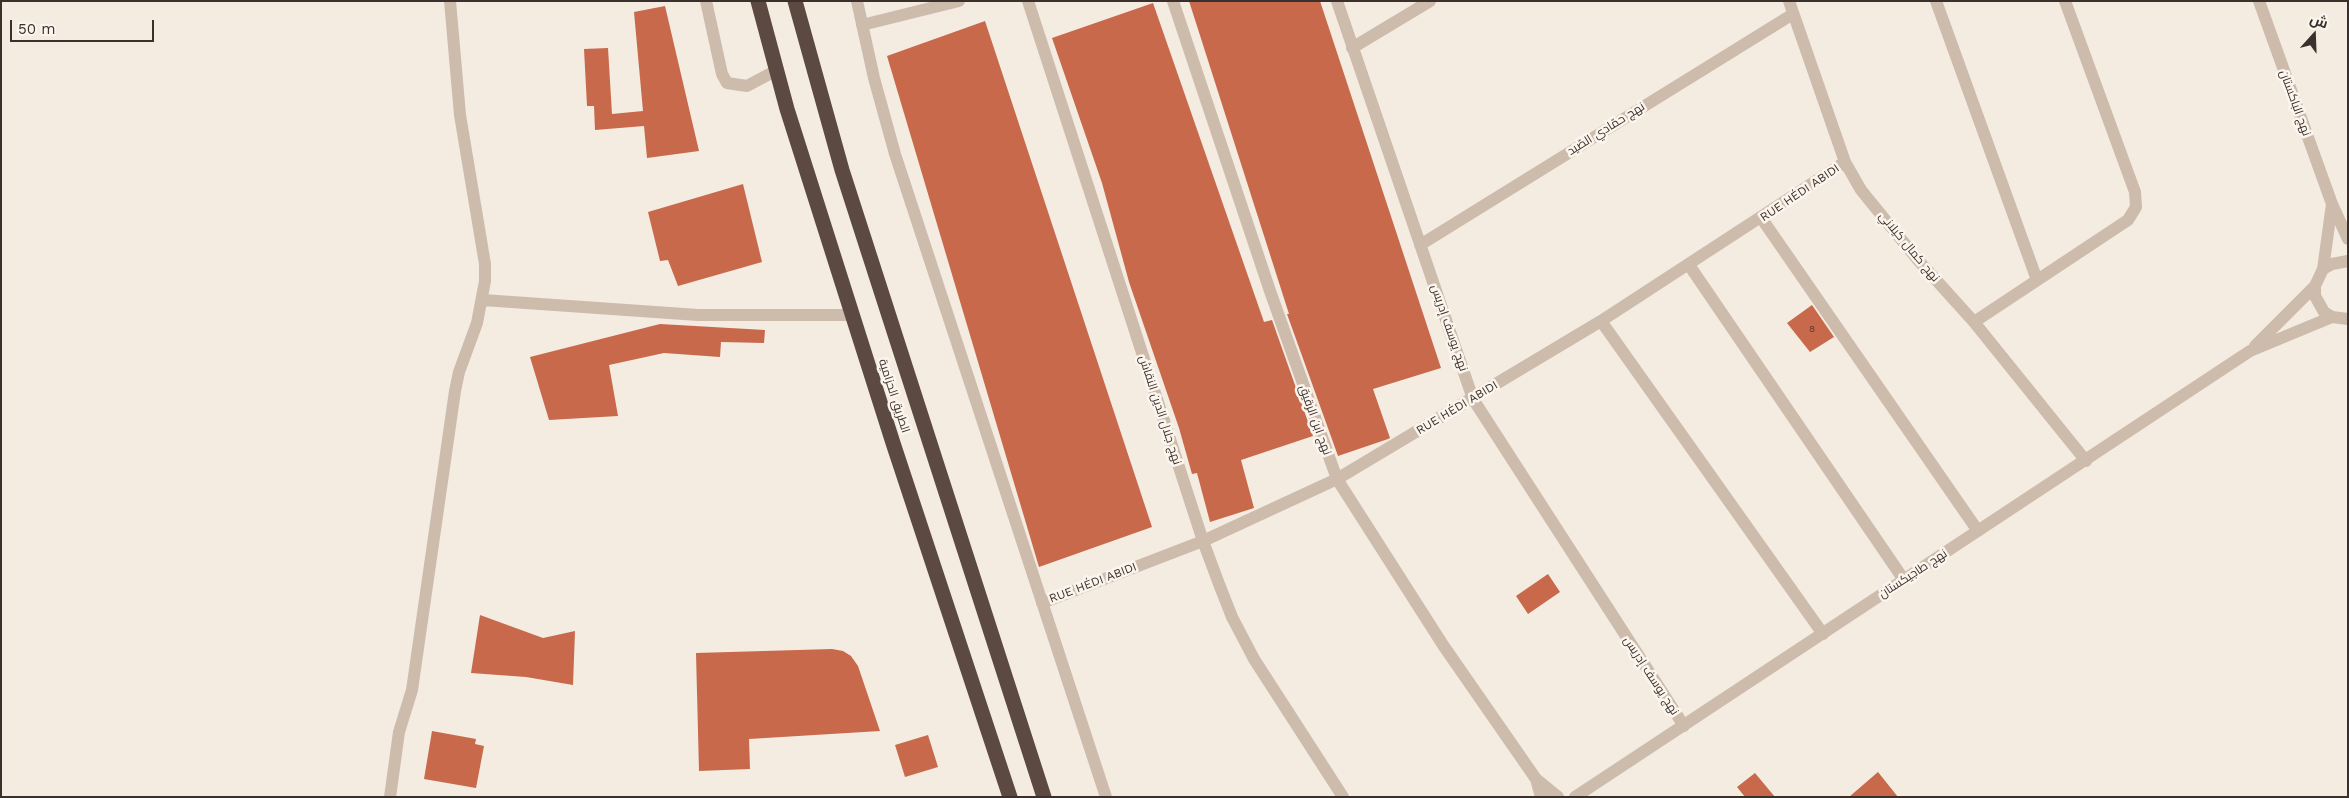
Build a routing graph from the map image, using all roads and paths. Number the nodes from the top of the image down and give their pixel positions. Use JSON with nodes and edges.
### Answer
{"nodes":[{"id":1,"x":450,"y":1,"type":"edge"},
{"id":2,"x":706,"y":1,"type":"edge"},
{"id":3,"x":758,"y":1,"type":"edge"},
{"id":4,"x":795,"y":1,"type":"edge"},
{"id":5,"x":857,"y":1,"type":"edge"},
{"id":6,"x":959,"y":1,"type":"edge"},
{"id":7,"x":1028,"y":1,"type":"edge"},
{"id":8,"x":1174,"y":1,"type":"edge"},
{"id":9,"x":1337,"y":1,"type":"edge"},
{"id":10,"x":1430,"y":1,"type":"edge"},
{"id":11,"x":1936,"y":1,"type":"edge"},
{"id":12,"x":2065,"y":1,"type":"edge"},
{"id":13,"x":2259,"y":1,"type":"edge"},
{"id":14,"x":1791,"y":8,"type":"edge"},
{"id":15,"x":862,"y":25,"type":"junction"},
{"id":16,"x":1352,"y":48,"type":"junction"},
{"id":17,"x":777,"y":70,"type":"junction"},
{"id":18,"x":1846,"y":162,"type":"junction"},
{"id":19,"x":2332,"y":204,"type":"junction"},
{"id":20,"x":1762,"y":219,"type":"junction"},
{"id":21,"x":2348,"y":239,"type":"edge"},
{"id":22,"x":1420,"y":245,"type":"junction"},
{"id":23,"x":2348,"y":262,"type":"edge"},
{"id":24,"x":1689,"y":265,"type":"junction"},
{"id":25,"x":2324,"y":269,"type":"junction"},
{"id":26,"x":2037,"y":280,"type":"junction"},
{"id":27,"x":2315,"y":286,"type":"junction"},
{"id":28,"x":483,"y":300,"type":"junction"},
{"id":29,"x":853,"y":315,"type":"junction"},
{"id":30,"x":2332,"y":318,"type":"junction"},
{"id":31,"x":2348,"y":319,"type":"edge"},
{"id":32,"x":1600,"y":321,"type":"junction"},
{"id":33,"x":1974,"y":322,"type":"junction"},
{"id":34,"x":2250,"y":351,"type":"junction"},
{"id":35,"x":1473,"y":399,"type":"junction"},
{"id":36,"x":2086,"y":460,"type":"junction"},
{"id":37,"x":1337,"y":479,"type":"junction"},
{"id":38,"x":1978,"y":531,"type":"junction"},
{"id":39,"x":1203,"y":541,"type":"junction"},
{"id":40,"x":1904,"y":580,"type":"junction"},
{"id":41,"x":1042,"y":603,"type":"junction"},
{"id":42,"x":1822,"y":634,"type":"junction"},
{"id":43,"x":1684,"y":726,"type":"junction"},
{"id":44,"x":1536,"y":779,"type":"junction"},
{"id":45,"x":390,"y":797,"type":"edge"},
{"id":46,"x":1010,"y":797,"type":"edge"},
{"id":47,"x":1044,"y":797,"type":"edge"},
{"id":48,"x":1106,"y":797,"type":"edge"},
{"id":49,"x":1343,"y":797,"type":"edge"},
{"id":50,"x":1541,"y":797,"type":"edge"},
{"id":51,"x":1558,"y":797,"type":"edge"},
{"id":52,"x":1575,"y":797,"type":"edge"}],
"edges":[{"from":1,"to":28,"type":"street"},
{"from":2,"to":17,"type":"street"},
{"from":3,"to":17,"type":"highway","name":"الطريق الحزامية"},
{"from":4,"to":47,"type":"highway","name":"الطريق الحزامية"},
{"from":5,"to":15,"type":"street"},
{"from":6,"to":15,"type":"street"},
{"from":7,"to":39,"type":"street","name":"نهج جلال الدين النقاش"},
{"from":8,"to":37,"type":"street","name":"نهج ابن الرقيق"},
{"from":9,"to":16,"type":"street","name":"نهج يوسف إدريس"},
{"from":10,"to":16,"type":"street"},
{"from":11,"to":26,"type":"street"},
{"from":12,"to":26,"type":"street"},
{"from":13,"to":19,"type":"street","name":"نهج الباكستان"},
{"from":14,"to":18,"type":"street","name":"نهج كمال كيلاني"},
{"from":14,"to":22,"type":"street","name":"نهج حمّادي الصّيد"},
{"from":15,"to":41,"type":"street"},
{"from":16,"to":22,"type":"street","name":"نهج يوسف إدريس"},
{"from":17,"to":29,"type":"highway","name":"الطريق الحزامية"},
{"from":18,"to":20,"type":"street","name":"RUE HÉDI ABIDI"},
{"from":18,"to":33,"type":"street","name":"نهج كمال كيلاني"},
{"from":19,"to":21,"type":"street","name":"نهج الباكستان"},
{"from":19,"to":25,"type":"street","name":"نهج الباكستان"},
{"from":20,"to":24,"type":"street","name":"RUE HÉDI ABIDI"},
{"from":20,"to":38,"type":"street"},
{"from":22,"to":35,"type":"street","name":"نهج يوسف إدريس"},
{"from":23,"to":25,"type":"street"},
{"from":24,"to":32,"type":"street","name":"RUE HÉDI ABIDI"},
{"from":24,"to":40,"type":"street"},
{"from":25,"to":27,"type":"street"},
{"from":26,"to":33,"type":"street"},
{"from":27,"to":30,"type":"street"},
{"from":27,"to":34,"type":"street"},
{"from":28,"to":29,"type":"street"},
{"from":28,"to":45,"type":"street"},
{"from":29,"to":46,"type":"highway","name":"الطريق الحزامية"},
{"from":30,"to":31,"type":"street"},
{"from":30,"to":34,"type":"street"},
{"from":32,"to":35,"type":"street","name":"RUE HÉDI ABIDI"},
{"from":32,"to":42,"type":"street"},
{"from":33,"to":36,"type":"street","name":"نهج كمال كيلاني"},
{"from":34,"to":36,"type":"street","name":"نهج طاجيكستان"},
{"from":35,"to":37,"type":"street","name":"RUE HÉDI ABIDI"},
{"from":35,"to":43,"type":"street","name":"نهج يوسف إدريس"},
{"from":36,"to":38,"type":"street","name":"نهج طاجيكستان"},
{"from":37,"to":39,"type":"street","name":"RUE HÉDI ABIDI"},
{"from":37,"to":44,"type":"street","name":"نهج ابن الرقيق"},
{"from":38,"to":40,"type":"street","name":"نهج طاجيكستان"},
{"from":39,"to":41,"type":"street","name":"RUE HÉDI ABIDI"},
{"from":39,"to":49,"type":"street","name":"نهج جلال الدين النقاش"},
{"from":40,"to":42,"type":"street","name":"نهج طاجيكستان"},
{"from":41,"to":48,"type":"street"},
{"from":42,"to":43,"type":"street","name":"نهج طاجيكستان"},
{"from":43,"to":52,"type":"street","name":"نهج طاجيكستان"},
{"from":44,"to":50,"type":"street","name":"نهج ابن الرقيق"},
{"from":44,"to":51,"type":"street"}]}
